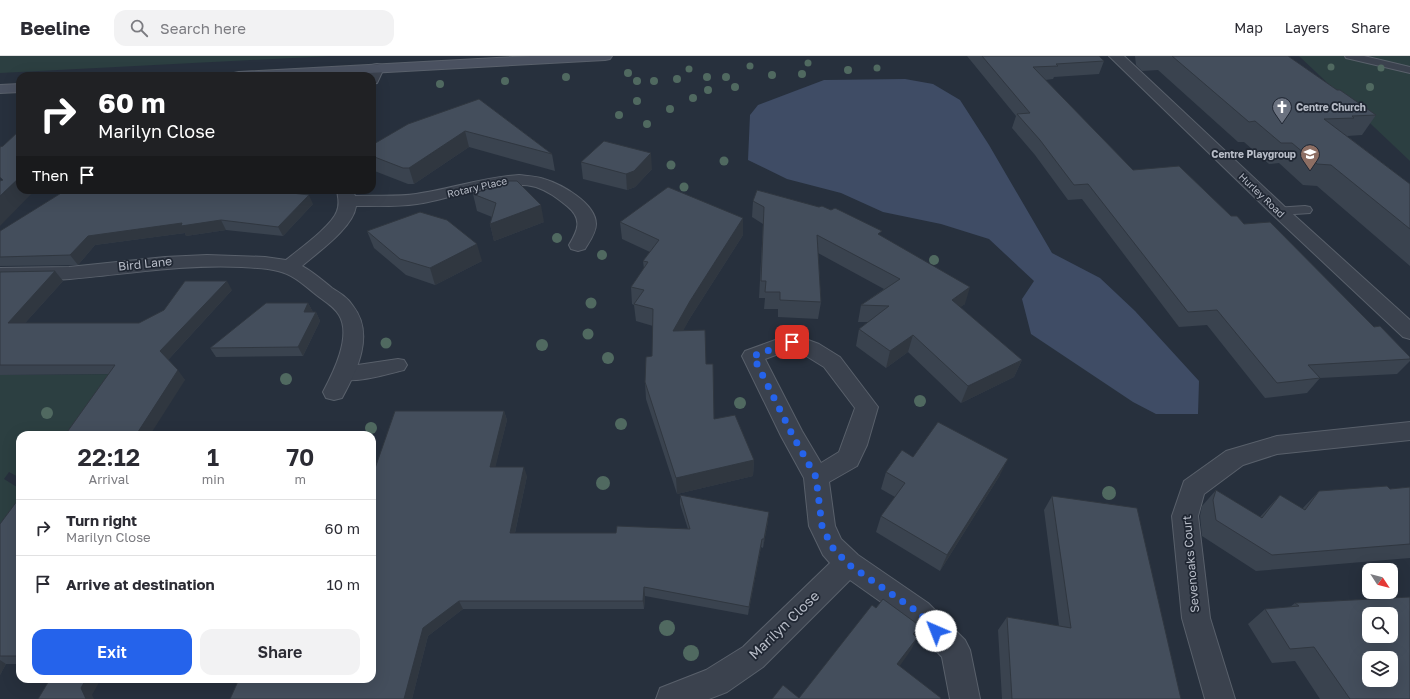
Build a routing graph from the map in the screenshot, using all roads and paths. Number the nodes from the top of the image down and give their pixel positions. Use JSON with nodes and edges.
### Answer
{"nodes":[{"id":1,"x":605,"y":56,"type":"edge"},
{"id":2,"x":1116,"y":56,"type":"edge"},
{"id":3,"x":1350,"y":56,"type":"edge"},
{"id":4,"x":1410,"y":70,"type":"edge"},
{"id":5,"x":376,"y":74,"type":"edge"},
{"id":6,"x":16,"y":88,"type":"edge"},
{"id":7,"x":0,"y":89,"type":"edge"},
{"id":8,"x":347,"y":195,"type":"edge"},
{"id":9,"x":1305,"y":210,"type":"dead end"},
{"id":10,"x":1279,"y":211,"type":"junction"},
{"id":11,"x":578,"y":245,"type":"dead end"},
{"id":12,"x":290,"y":268,"type":"junction"},
{"id":13,"x":0,"y":274,"type":"edge"},
{"id":14,"x":1410,"y":332,"type":"edge"},
{"id":15,"x":398,"y":365,"type":"dead end"},
{"id":16,"x":344,"y":374,"type":"junction"},
{"id":17,"x":334,"y":392,"type":"dead end"},
{"id":18,"x":1410,"y":431,"type":"edge"},
{"id":19,"x":816,"y":477,"type":"junction"},
{"id":20,"x":848,"y":564,"type":"junction"},
{"id":21,"x":671,"y":699,"type":"edge"},
{"id":22,"x":965,"y":699,"type":"edge"},
{"id":23,"x":1220,"y":699,"type":"edge"}],
"edges":[{"from":1,"to":5,"type":"main road"},
{"from":2,"to":10,"type":"street","name":"Hurley Road"},
{"from":3,"to":4,"type":"lane"},
{"from":6,"to":7,"type":"main road"},
{"from":8,"to":11,"type":"street","name":"Rotary Place"},
{"from":8,"to":12,"type":"street"},
{"from":9,"to":10,"type":"lane"},
{"from":10,"to":14,"type":"street","name":"Hurley Road"},
{"from":12,"to":13,"type":"street","name":"Bird Lane"},
{"from":12,"to":16,"type":"street"},
{"from":15,"to":16,"type":"lane"},
{"from":16,"to":17,"type":"street"},
{"from":18,"to":23,"type":"street","name":"Sevenoaks Court"},
{"from":19,"to":19,"type":"street"},
{"from":19,"to":20,"type":"street"},
{"from":20,"to":21,"type":"street","name":"Marilyn Close"},
{"from":20,"to":22,"type":"street"}]}
